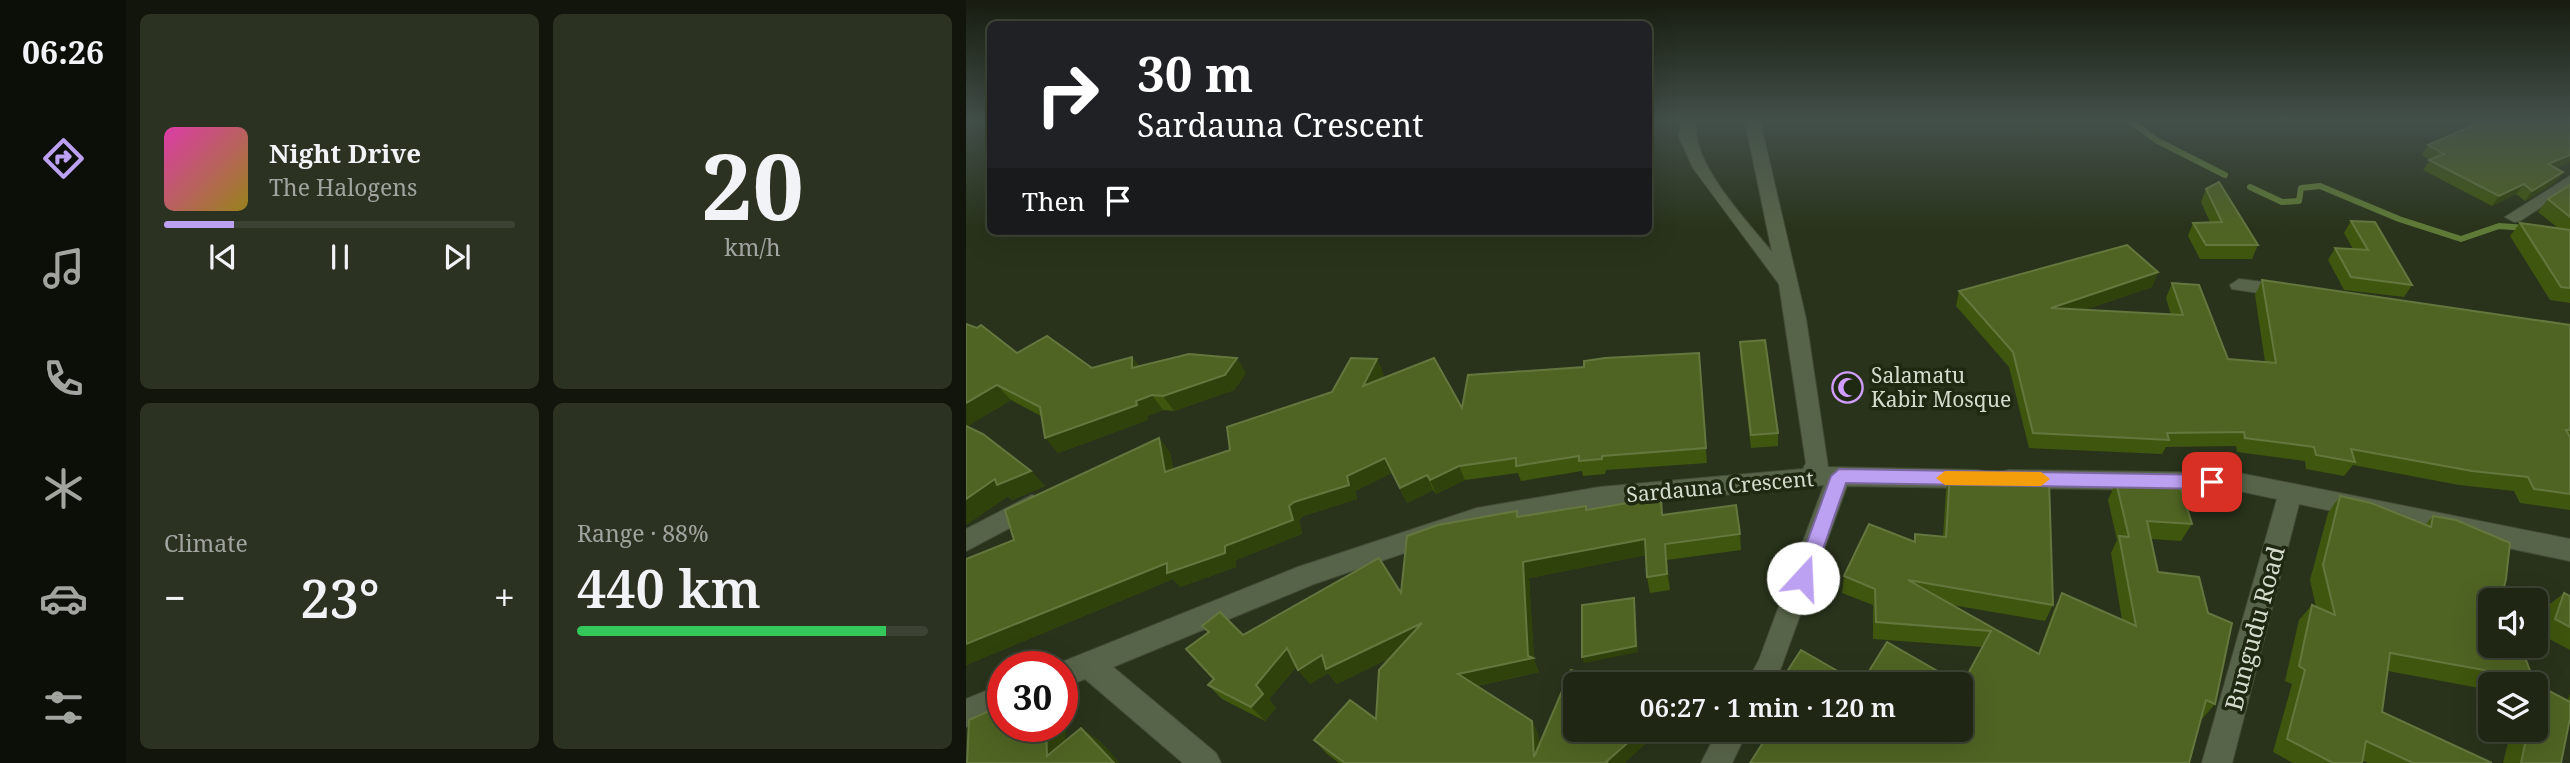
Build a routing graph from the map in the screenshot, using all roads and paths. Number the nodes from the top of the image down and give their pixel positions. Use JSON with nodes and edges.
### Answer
{"nodes":[{"id":1,"x":1695,"y":157,"type":"edge"},
{"id":2,"x":1760,"y":157,"type":"edge"},
{"id":3,"x":2570,"y":181,"type":"edge"},
{"id":4,"x":2514,"y":217,"type":"dead end"},
{"id":5,"x":2239,"y":285,"type":"dead end"},
{"id":6,"x":1788,"y":286,"type":"junction"},
{"id":7,"x":2307,"y":294,"type":"edge"},
{"id":8,"x":1811,"y":476,"type":"junction"},
{"id":9,"x":1839,"y":476,"type":"junction"},
{"id":10,"x":2290,"y":493,"type":"junction"},
{"id":11,"x":1051,"y":496,"type":"edge"},
{"id":12,"x":966,"y":541,"type":"edge"},
{"id":13,"x":2570,"y":550,"type":"edge"},
{"id":14,"x":1089,"y":665,"type":"junction"},
{"id":15,"x":1078,"y":669,"type":"edge"},
{"id":16,"x":1767,"y":672,"type":"edge"},
{"id":17,"x":987,"y":704,"type":"edge"},
{"id":18,"x":966,"y":713,"type":"edge"},
{"id":19,"x":1727,"y":742,"type":"edge"},
{"id":20,"x":1206,"y":763,"type":"edge"},
{"id":21,"x":1716,"y":763,"type":"edge"},
{"id":22,"x":2217,"y":763,"type":"edge"}],
"edges":[{"from":1,"to":6,"type":"street"},
{"from":2,"to":6,"type":"street"},
{"from":3,"to":4,"type":"street"},
{"from":5,"to":7,"type":"street"},
{"from":6,"to":8,"type":"street"},
{"from":8,"to":9,"type":"street","name":"Sardauna Crescent"},
{"from":8,"to":14,"type":"street","name":"Sardauna Crescent"},
{"from":9,"to":10,"type":"street","name":"Sardauna Crescent"},
{"from":9,"to":16,"type":"street"},
{"from":10,"to":13,"type":"street","name":"Sardauna Crescent"},
{"from":10,"to":22,"type":"street","name":"Bungudu Road"},
{"from":11,"to":12,"type":"street"},
{"from":14,"to":15,"type":"street","name":"Sardauna Crescent"},
{"from":14,"to":20,"type":"street"},
{"from":17,"to":18,"type":"street"},
{"from":19,"to":21,"type":"street"}]}
